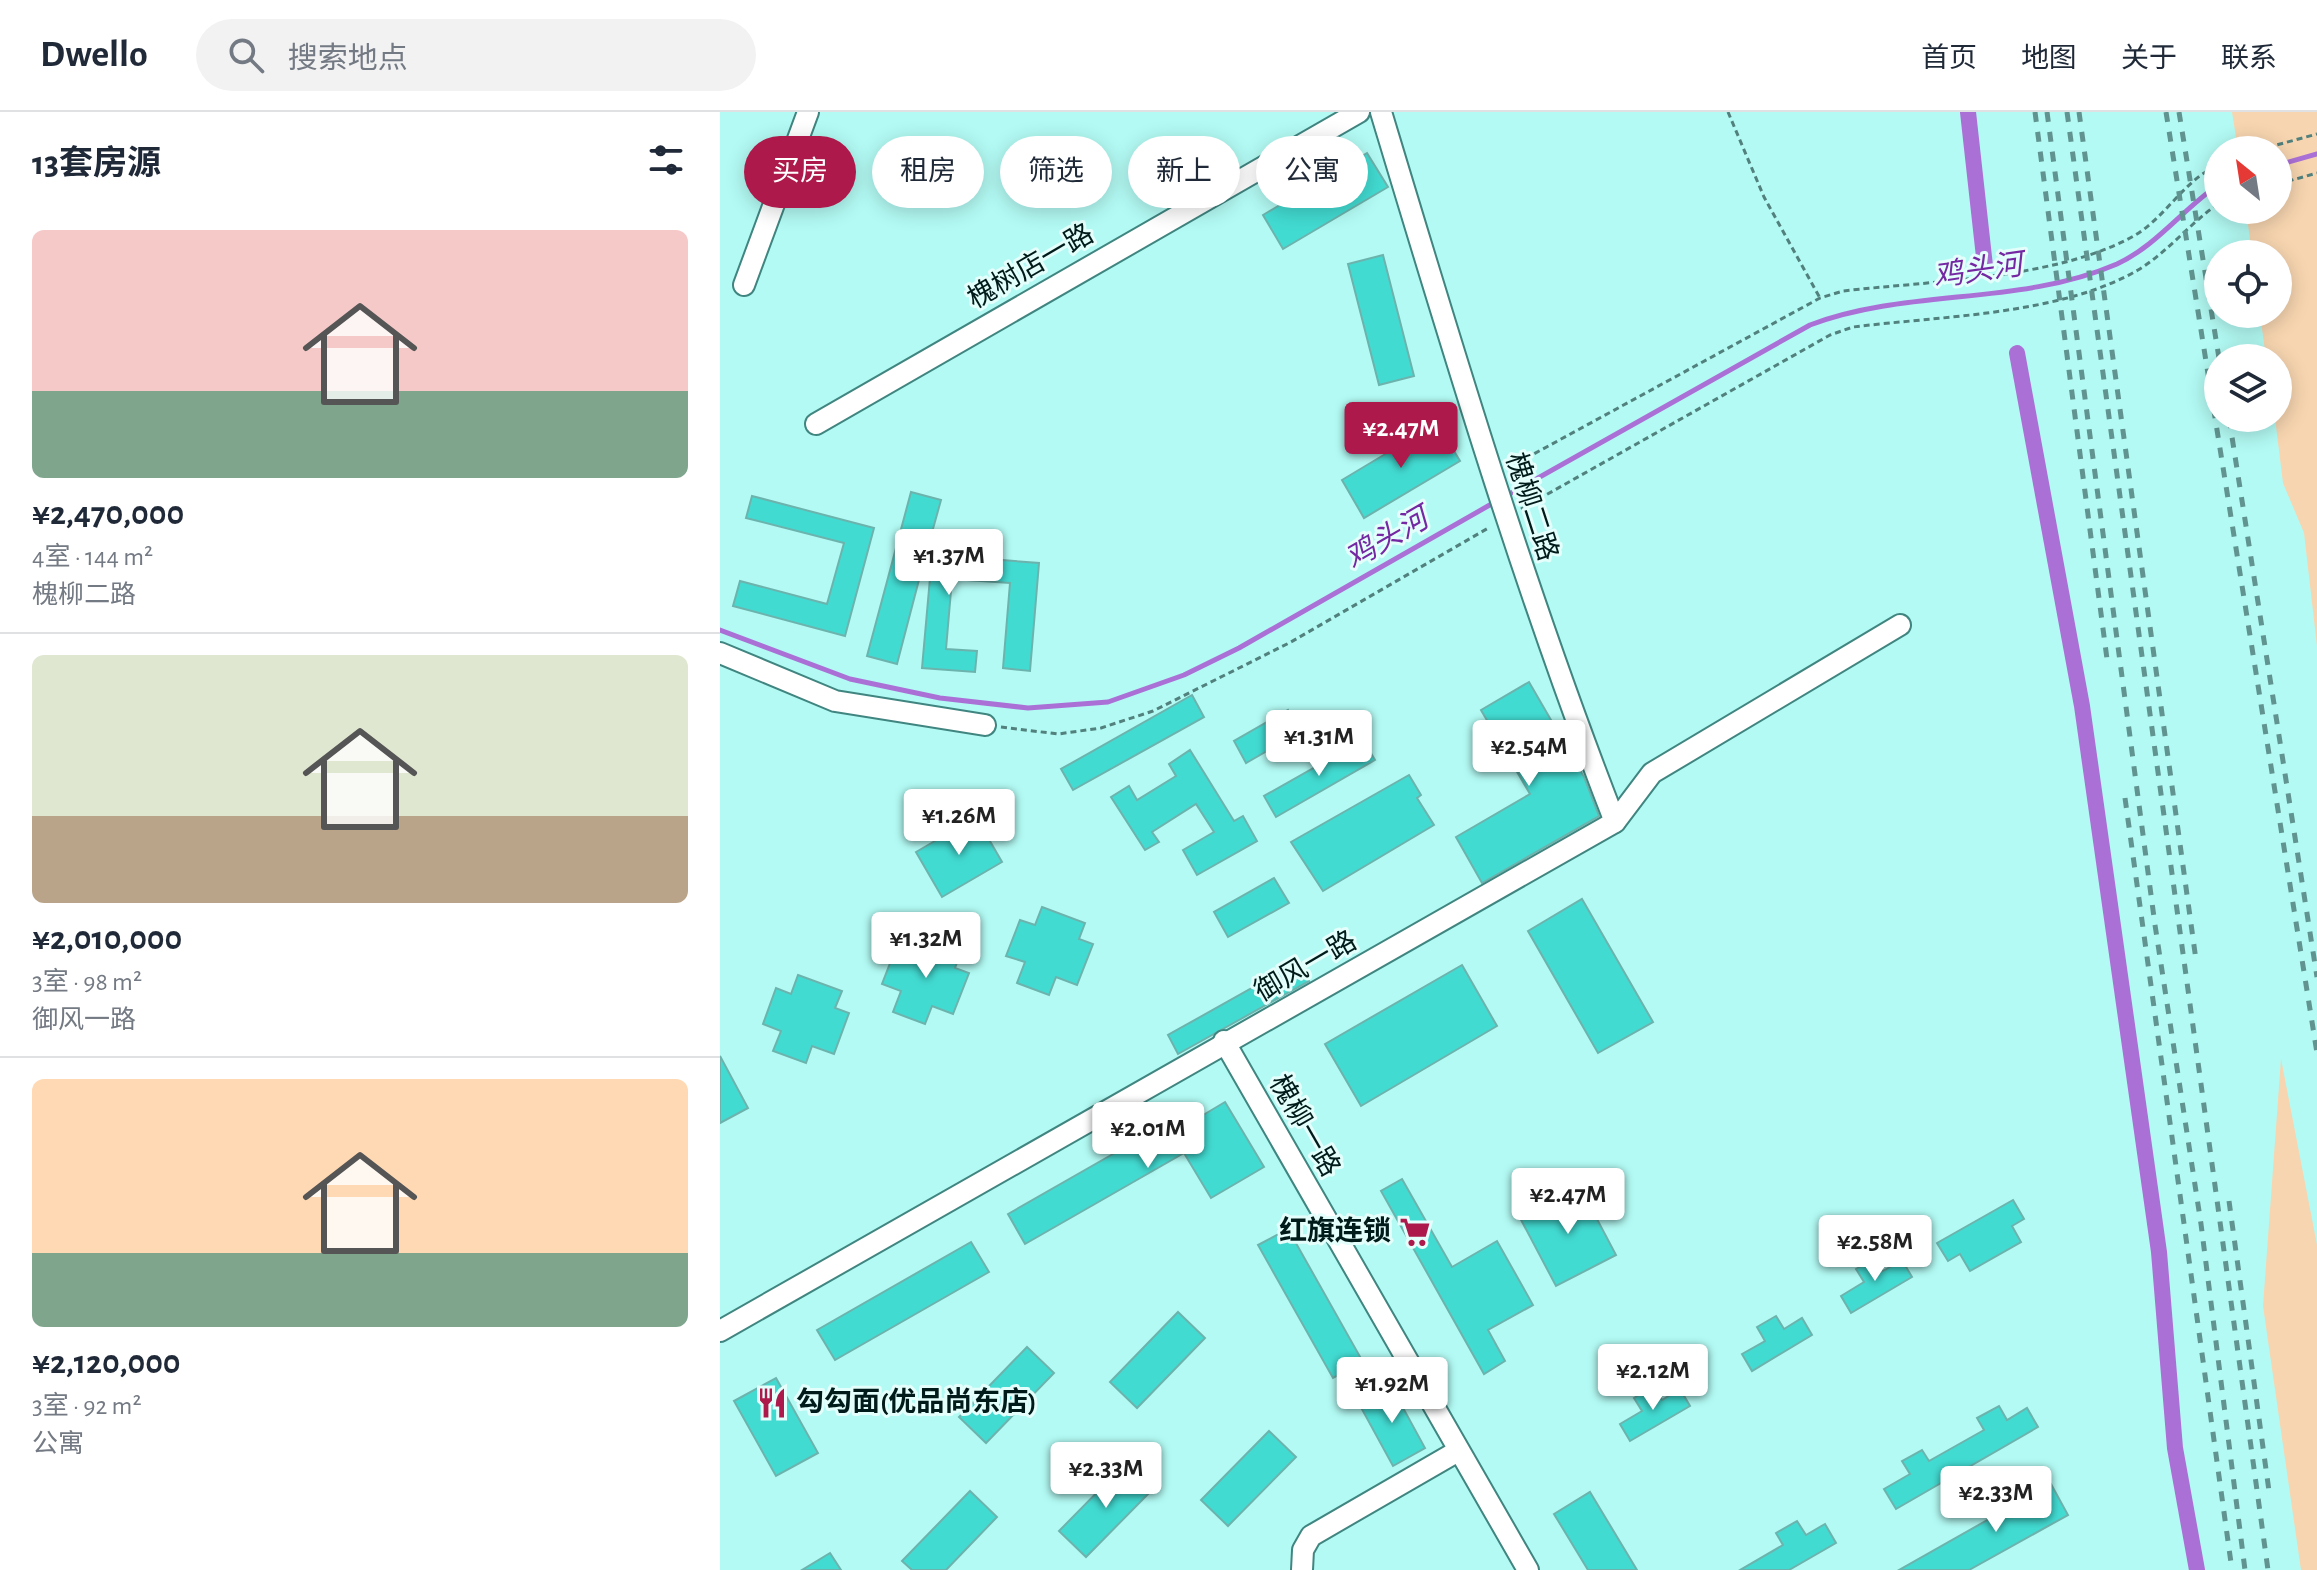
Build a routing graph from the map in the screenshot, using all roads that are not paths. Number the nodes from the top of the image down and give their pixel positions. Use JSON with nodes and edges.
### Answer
{"nodes":[{"id":1,"x":808,"y":112,"type":"edge"},
{"id":2,"x":1359,"y":112,"type":"edge"},
{"id":3,"x":1381,"y":112,"type":"edge"},
{"id":4,"x":744,"y":285,"type":"dead end"},
{"id":5,"x":816,"y":424,"type":"dead end"},
{"id":6,"x":1900,"y":625,"type":"dead end"},
{"id":7,"x":720,"y":653,"type":"edge"},
{"id":8,"x":985,"y":725,"type":"road end"},
{"id":9,"x":1615,"y":822,"type":"junction"},
{"id":10,"x":1224,"y":1041,"type":"junction"},
{"id":11,"x":720,"y":1331,"type":"edge"},
{"id":12,"x":1458,"y":1451,"type":"junction"},
{"id":13,"x":1302,"y":1570,"type":"edge"},
{"id":14,"x":1528,"y":1570,"type":"edge"}],
"edges":[{"from":1,"to":4,"type":"street"},
{"from":2,"to":5,"type":"street","name":"槐树店一路"},
{"from":3,"to":9,"type":"street","name":"槐柳二路"},
{"from":6,"to":9,"type":"street","name":"御风一路"},
{"from":7,"to":8,"type":"street"},
{"from":9,"to":10,"type":"street","name":"御风一路"},
{"from":10,"to":11,"type":"street","name":"御风一路"},
{"from":10,"to":12,"type":"street","name":"槐柳一路"},
{"from":12,"to":13,"type":"street"},
{"from":12,"to":14,"type":"street","name":"槐柳一路"}]}
